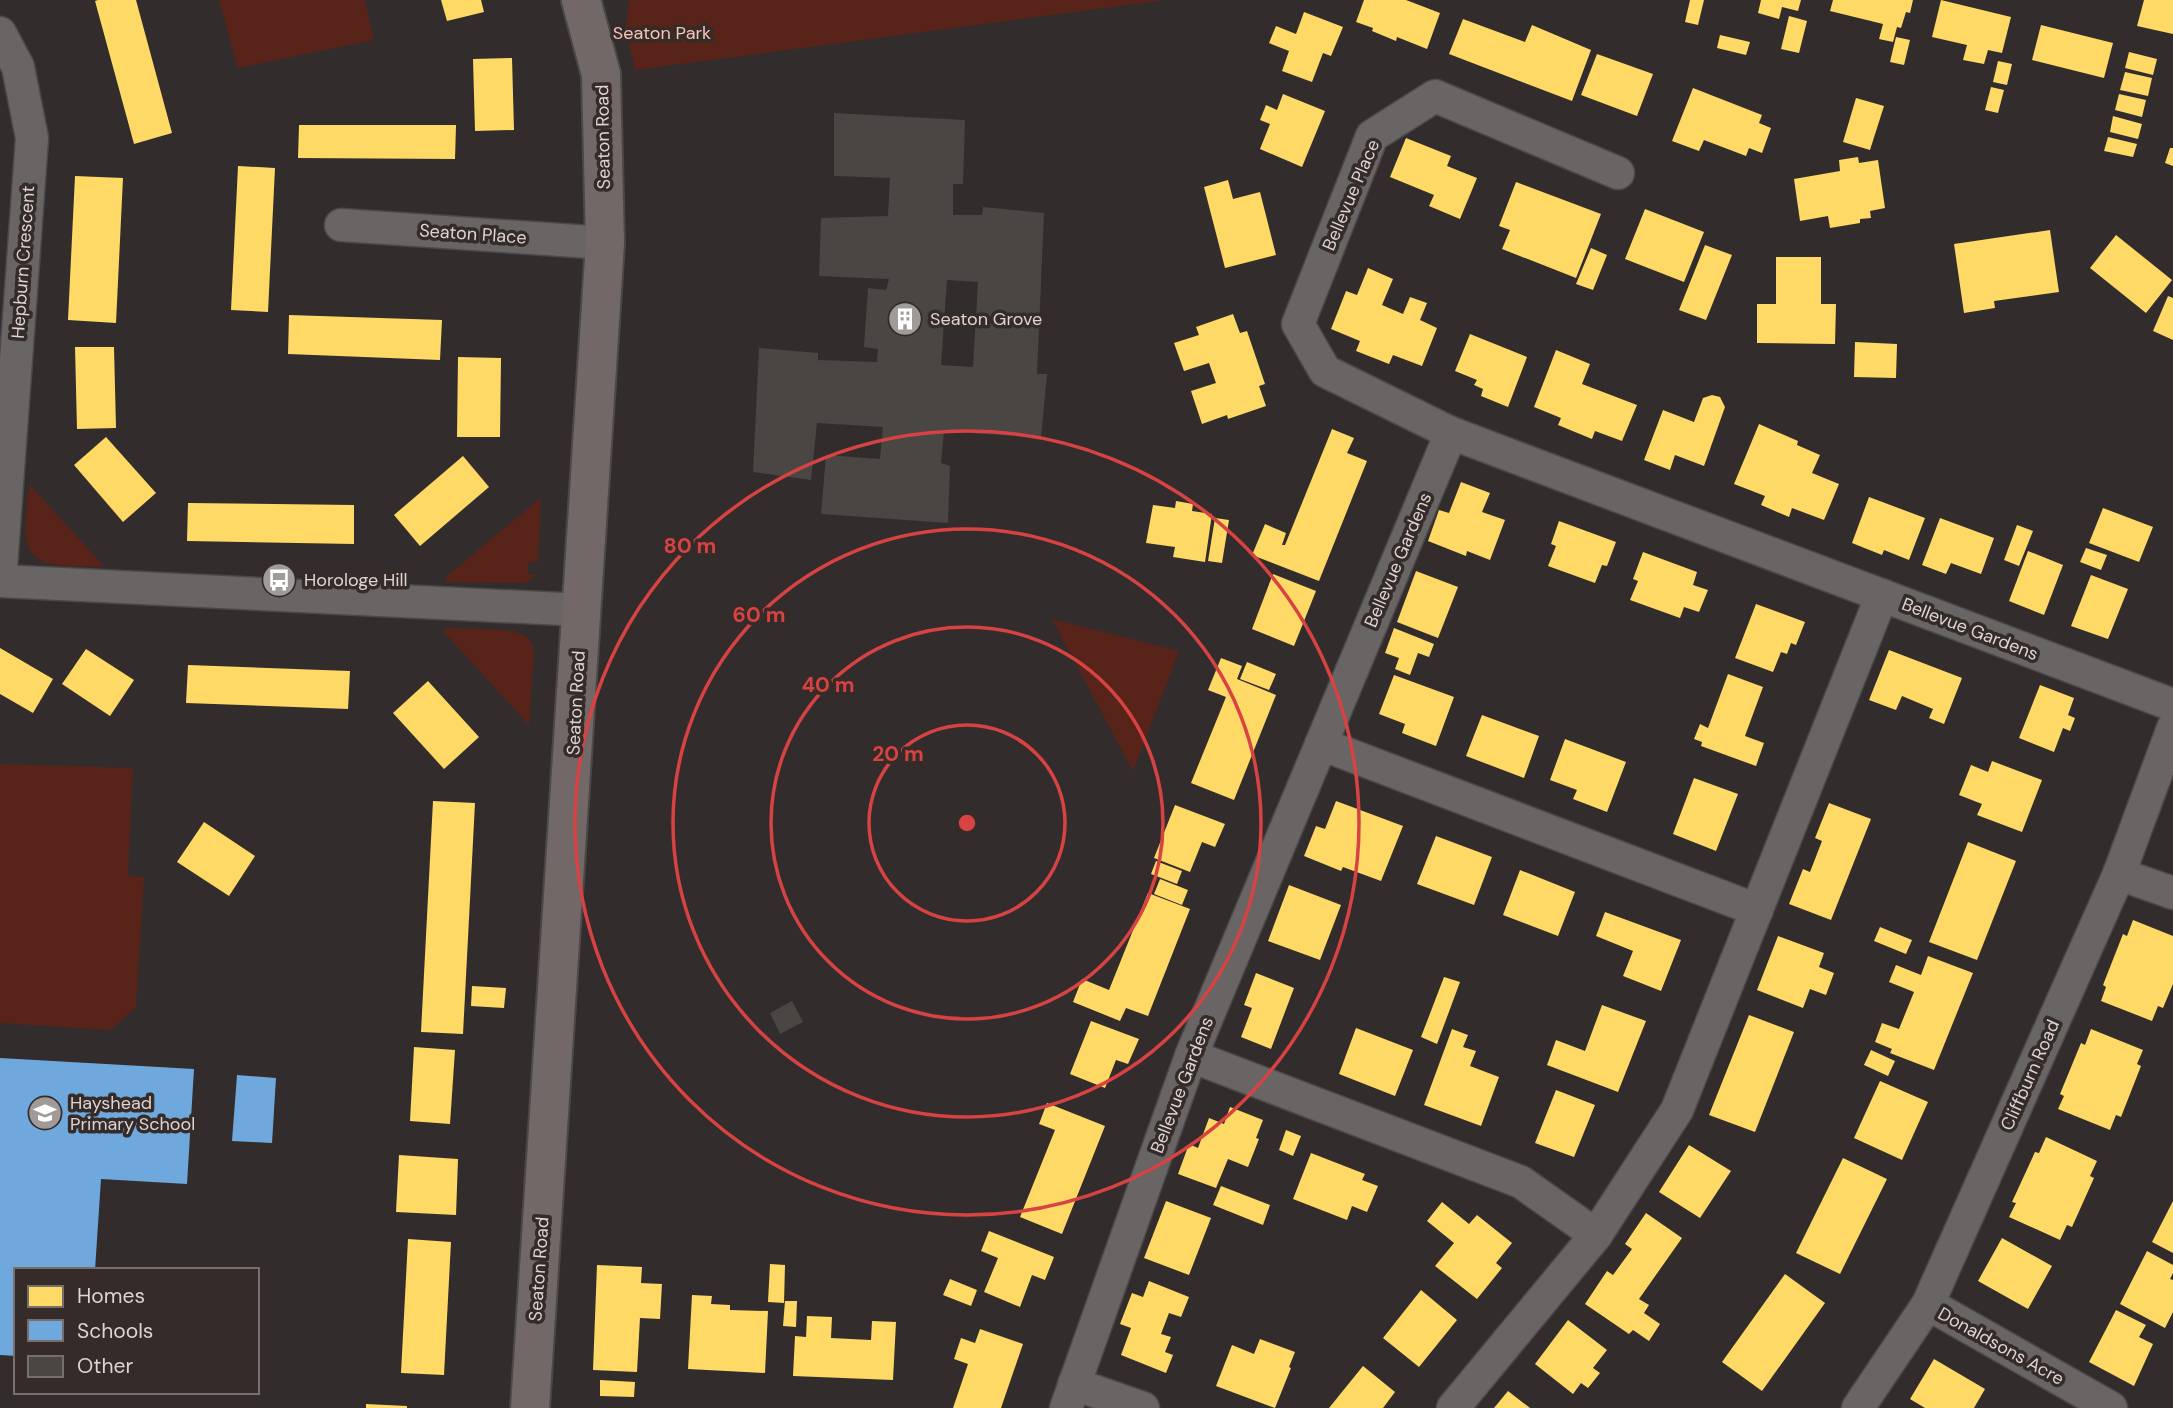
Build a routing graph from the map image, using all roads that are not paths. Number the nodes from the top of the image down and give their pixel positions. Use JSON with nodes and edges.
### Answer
{"nodes":[{"id":1,"x":581,"y":0,"type":"edge"},
{"id":2,"x":0,"y":33,"type":"edge"},
{"id":3,"x":1618,"y":173,"type":"dead end"},
{"id":4,"x":341,"y":225,"type":"dead end"},
{"id":5,"x":605,"y":243,"type":"junction"},
{"id":6,"x":1451,"y":433,"type":"junction"},
{"id":7,"x":0,"y":582,"type":"edge"},
{"id":8,"x":1882,"y":595,"type":"junction"},
{"id":9,"x":582,"y":610,"type":"junction"},
{"id":10,"x":2173,"y":705,"type":"edge"},
{"id":11,"x":2173,"y":727,"type":"edge"},
{"id":12,"x":1321,"y":744,"type":"junction"},
{"id":13,"x":2119,"y":874,"type":"junction"},
{"id":14,"x":2173,"y":893,"type":"edge"},
{"id":15,"x":1757,"y":910,"type":"junction"},
{"id":16,"x":1191,"y":1056,"type":"junction"},
{"id":17,"x":1597,"y":1235,"type":"junction"},
{"id":18,"x":1928,"y":1304,"type":"junction"},
{"id":19,"x":1070,"y":1396,"type":"edge"},
{"id":20,"x":530,"y":1408,"type":"edge"},
{"id":21,"x":1143,"y":1408,"type":"edge"},
{"id":22,"x":1453,"y":1408,"type":"edge"},
{"id":23,"x":1858,"y":1408,"type":"edge"},
{"id":24,"x":2111,"y":1408,"type":"edge"}],
"edges":[{"from":1,"to":5,"type":"street","name":"Seaton Road"},
{"from":2,"to":7,"type":"street","name":"Hepburn Crescent"},
{"from":3,"to":6,"type":"street","name":"Bellevue Place"},
{"from":4,"to":5,"type":"street","name":"Seaton Place"},
{"from":5,"to":9,"type":"street","name":"Seaton Road"},
{"from":6,"to":8,"type":"street","name":"Bellevue Gardens"},
{"from":6,"to":12,"type":"street","name":"Bellevue Gardens"},
{"from":7,"to":9,"type":"street"},
{"from":8,"to":10,"type":"street","name":"Bellevue Gardens"},
{"from":8,"to":15,"type":"street"},
{"from":9,"to":20,"type":"street","name":"Seaton Road"},
{"from":11,"to":13,"type":"street","name":"Cliffburn Road"},
{"from":12,"to":15,"type":"street"},
{"from":12,"to":16,"type":"street","name":"Bellevue Gardens"},
{"from":13,"to":14,"type":"street"},
{"from":13,"to":18,"type":"street","name":"Cliffburn Road"},
{"from":15,"to":17,"type":"street"},
{"from":16,"to":17,"type":"street"},
{"from":16,"to":19,"type":"street","name":"Bellevue Gardens"},
{"from":17,"to":22,"type":"street"},
{"from":18,"to":23,"type":"street","name":"Cliffburn Road"},
{"from":18,"to":24,"type":"street","name":"Donaldsons Acre"},
{"from":19,"to":21,"type":"street"}]}
